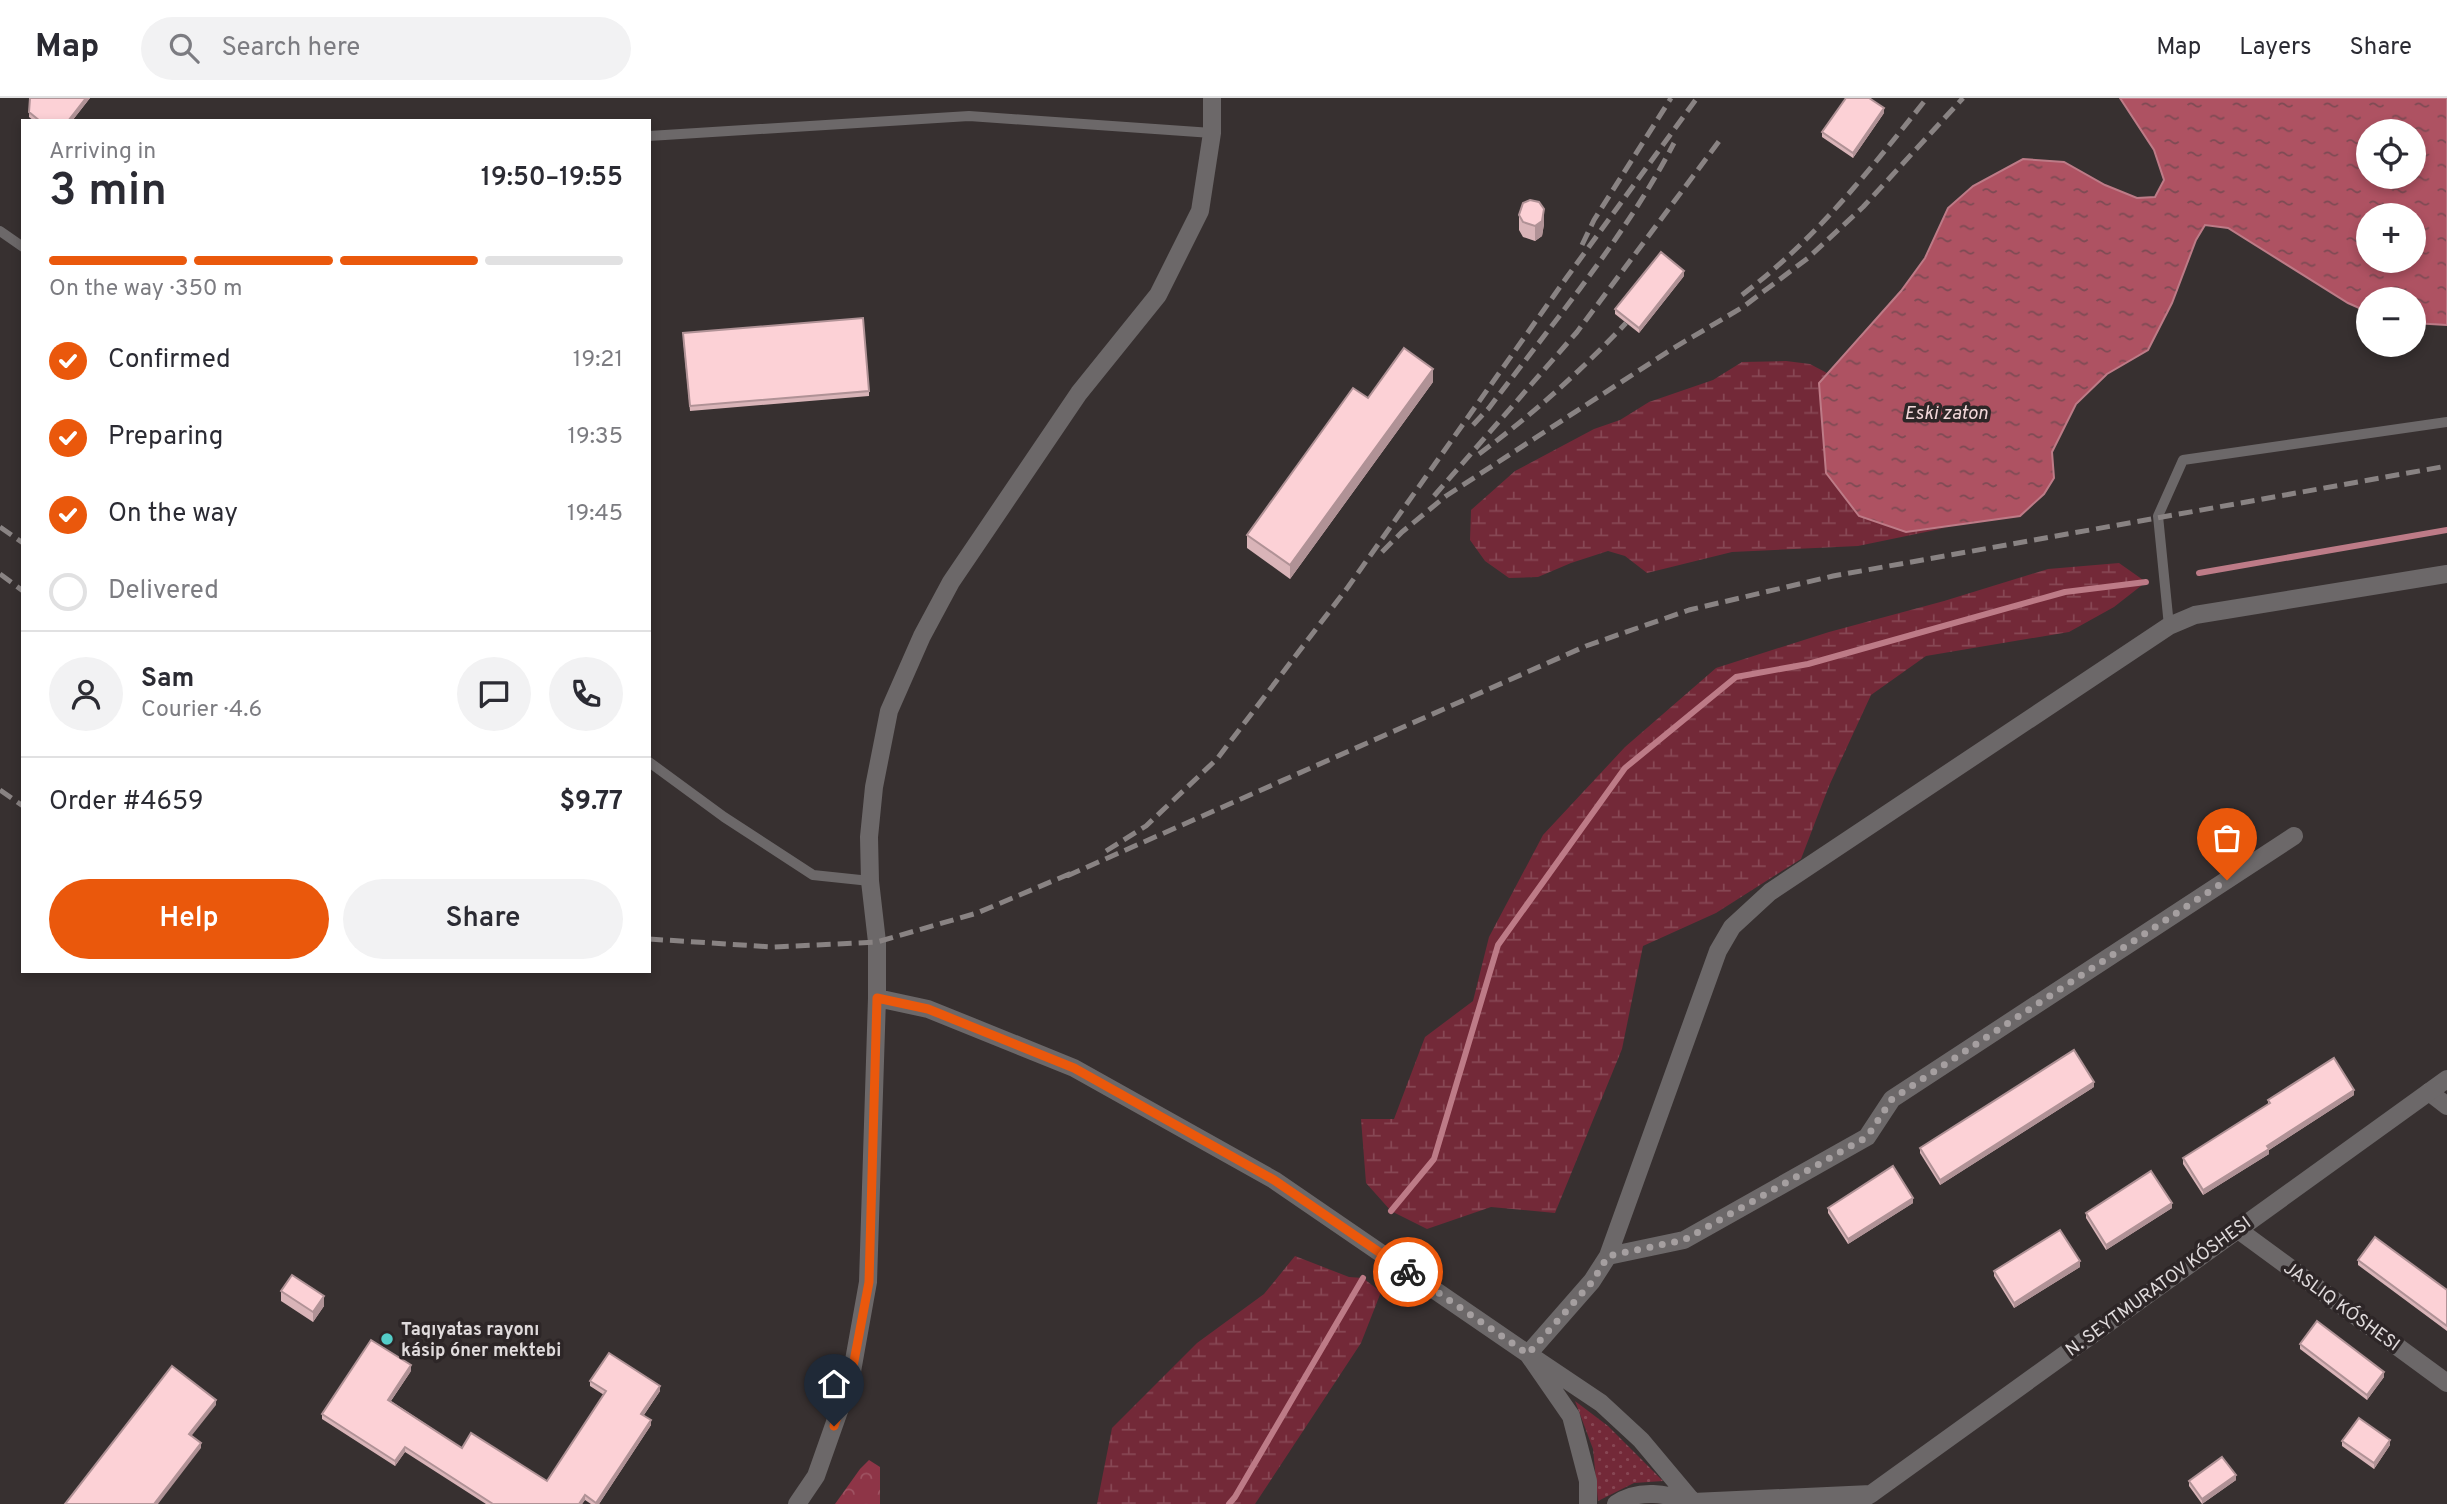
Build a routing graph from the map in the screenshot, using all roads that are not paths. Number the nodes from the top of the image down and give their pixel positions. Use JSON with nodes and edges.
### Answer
{"nodes":[{"id":1,"x":1212,"y":98,"type":"edge"},
{"id":2,"x":1212,"y":133,"type":"junction"},
{"id":3,"x":651,"y":136,"type":"edge"},
{"id":4,"x":0,"y":231,"type":"edge"},
{"id":5,"x":21,"y":246,"type":"edge"},
{"id":6,"x":2447,"y":422,"type":"edge"},
{"id":7,"x":2447,"y":574,"type":"edge"},
{"id":8,"x":2169,"y":626,"type":"junction"},
{"id":9,"x":651,"y":763,"type":"edge"},
{"id":10,"x":2294,"y":836,"type":"dead end"},
{"id":11,"x":870,"y":881,"type":"junction"},
{"id":12,"x":877,"y":998,"type":"junction"},
{"id":13,"x":2447,"y":1079,"type":"edge"},
{"id":14,"x":2429,"y":1092,"type":"junction"},
{"id":15,"x":2447,"y":1105,"type":"edge"},
{"id":16,"x":2237,"y":1229,"type":"junction"},
{"id":17,"x":1608,"y":1256,"type":"junction"},
{"id":18,"x":1528,"y":1354,"type":"junction"},
{"id":19,"x":2447,"y":1383,"type":"edge"},
{"id":20,"x":1874,"y":1499,"type":"edge"},
{"id":21,"x":1694,"y":1503,"type":"edge"},
{"id":22,"x":797,"y":1504,"type":"edge"},
{"id":23,"x":1588,"y":1504,"type":"edge"},
{"id":24,"x":1616,"y":1504,"type":"edge"},
{"id":25,"x":1854,"y":1504,"type":"edge"}],
"edges":[{"from":1,"to":2,"type":"street"},
{"from":2,"to":3,"type":"lane"},
{"from":2,"to":11,"type":"street"},
{"from":4,"to":5,"type":"lane"},
{"from":6,"to":8,"type":"lane"},
{"from":7,"to":8,"type":"street"},
{"from":8,"to":17,"type":"street"},
{"from":9,"to":11,"type":"lane"},
{"from":10,"to":17,"type":"street"},
{"from":11,"to":12,"type":"street"},
{"from":12,"to":18,"type":"street"},
{"from":12,"to":22,"type":"street"},
{"from":13,"to":14,"type":"street","name":"N. SEYTMURATOV KÓSHESI"},
{"from":14,"to":15,"type":"street"},
{"from":14,"to":16,"type":"street","name":"N. SEYTMURATOV KÓSHESI"},
{"from":16,"to":19,"type":"street"},
{"from":16,"to":20,"type":"street","name":"N. SEYTMURATOV KÓSHESI"},
{"from":17,"to":18,"type":"street"},
{"from":18,"to":21,"type":"street"},
{"from":18,"to":23,"type":"street"},
{"from":20,"to":21,"type":"street"},
{"from":20,"to":25,"type":"street","name":"N. SEYTMURATOV KÓSHESI"},
{"from":21,"to":24,"type":"street"}]}
